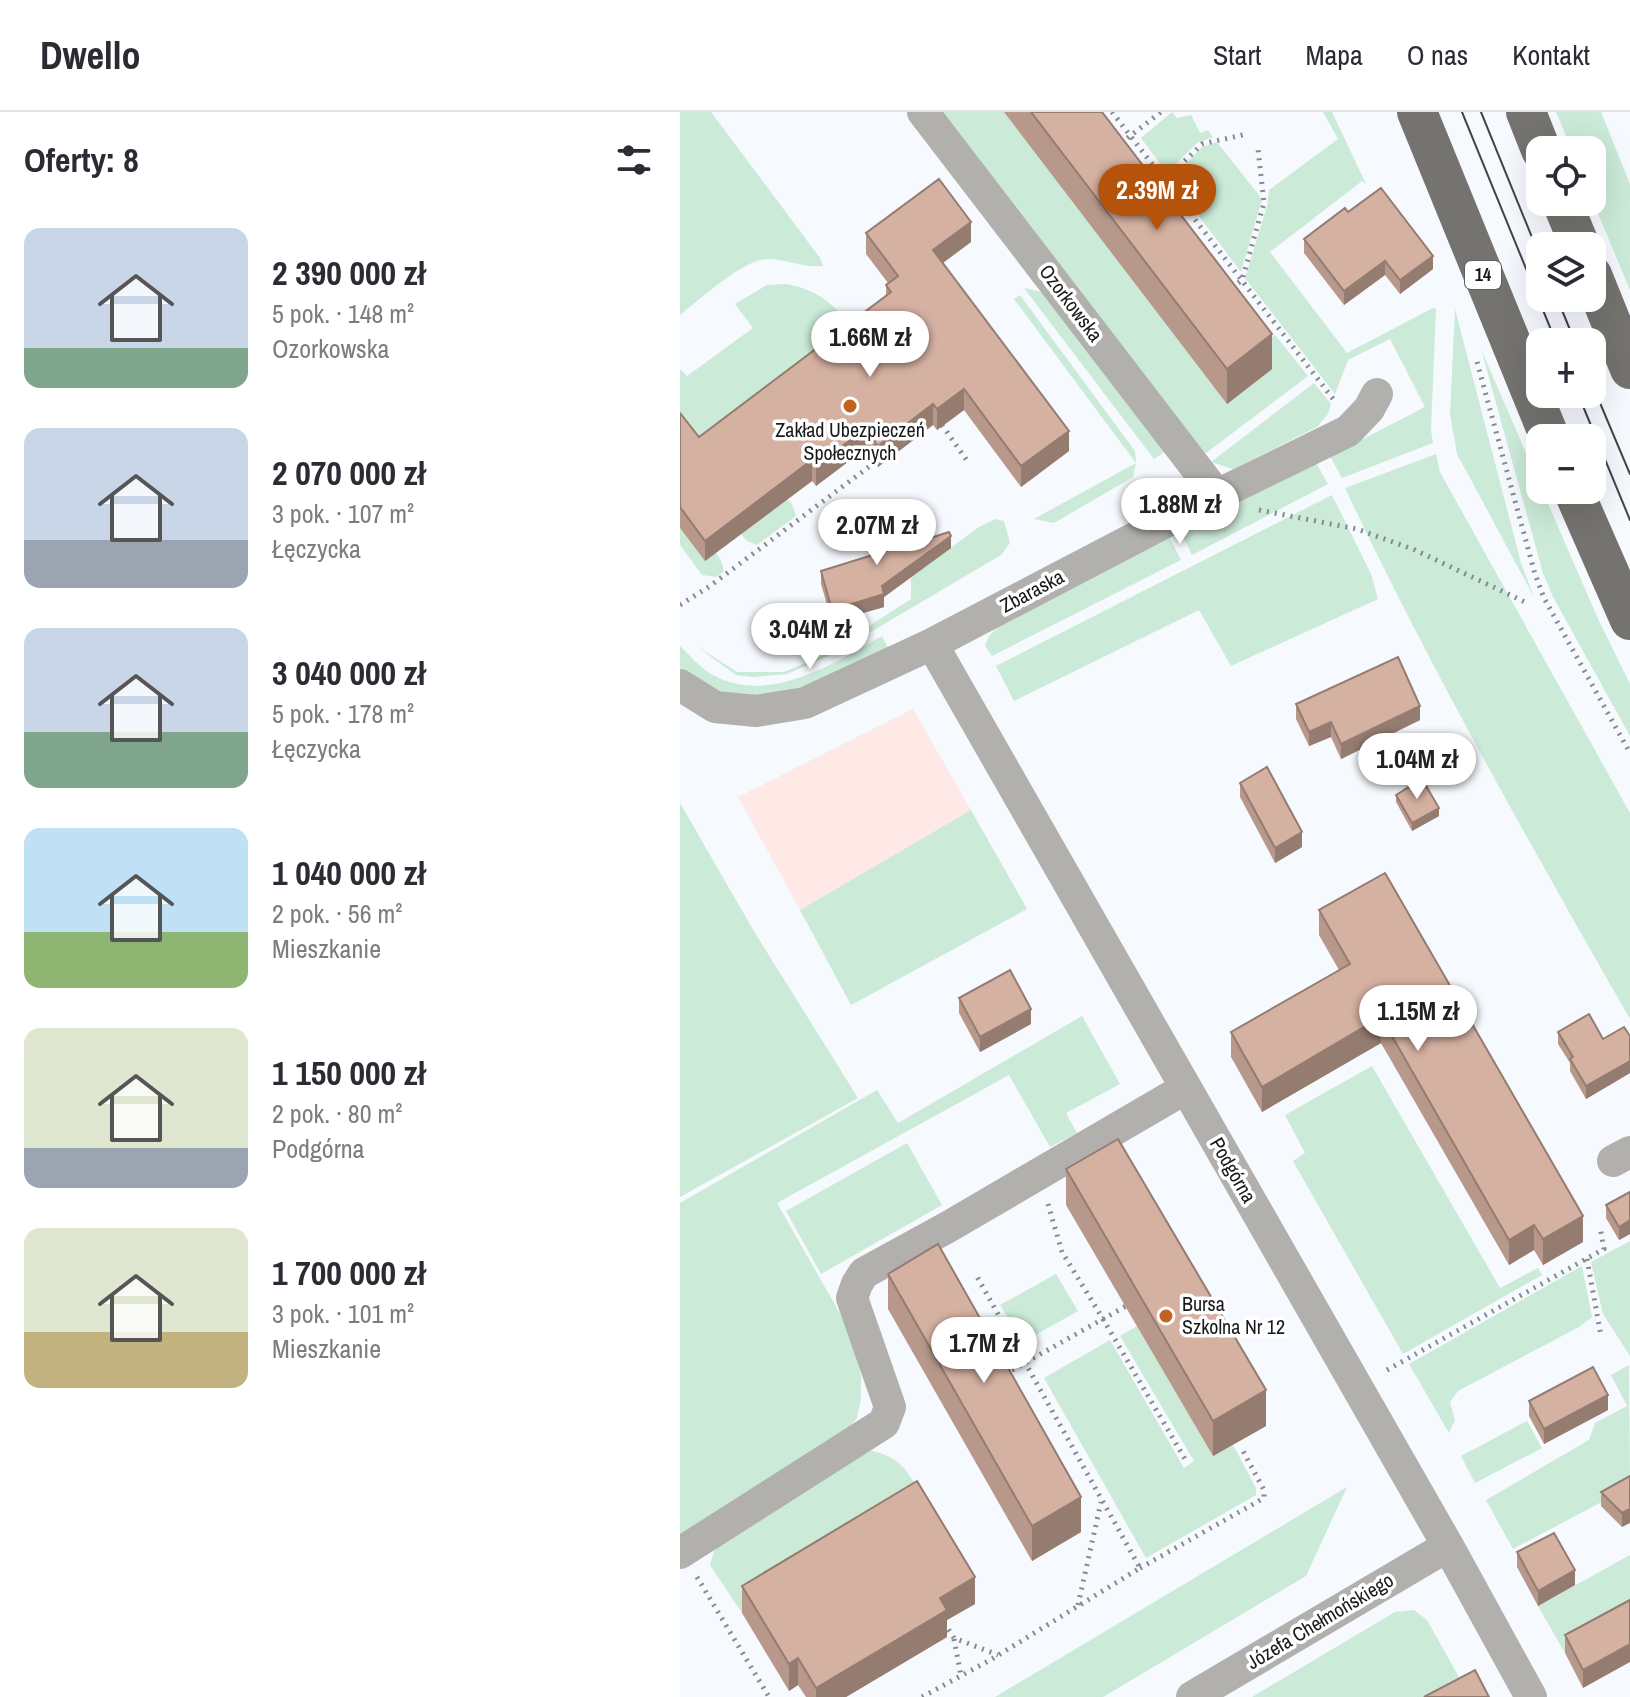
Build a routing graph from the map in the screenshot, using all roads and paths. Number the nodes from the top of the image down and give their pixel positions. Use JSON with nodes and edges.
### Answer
{"nodes":[{"id":1,"x":923,"y":112,"type":"edge"},
{"id":2,"x":1112,"y":112,"type":"edge"},
{"id":3,"x":1161,"y":112,"type":"edge"},
{"id":4,"x":1417,"y":112,"type":"edge"},
{"id":5,"x":1526,"y":112,"type":"edge"},
{"id":6,"x":1247,"y":134,"type":"dead end"},
{"id":7,"x":1131,"y":136,"type":"junction"},
{"id":8,"x":1535,"y":136,"type":"edge"},
{"id":9,"x":1119,"y":144,"type":"edge"},
{"id":10,"x":1258,"y":149,"type":"dead end"},
{"id":11,"x":1164,"y":182,"type":"junction"},
{"id":12,"x":1153,"y":191,"type":"edge"},
{"id":13,"x":1242,"y":280,"type":"junction"},
{"id":14,"x":1230,"y":289,"type":"edge"},
{"id":15,"x":1606,"y":310,"type":"edge"},
{"id":16,"x":1275,"y":323,"type":"junction"},
{"id":17,"x":1263,"y":332,"type":"edge"},
{"id":18,"x":1473,"y":349,"type":"dead end"},
{"id":19,"x":1630,"y":369,"type":"edge"},
{"id":20,"x":1377,"y":394,"type":"dead end"},
{"id":21,"x":1357,"y":423,"type":"junction"},
{"id":22,"x":1544,"y":424,"type":"edge"},
{"id":23,"x":942,"y":425,"type":"edge"},
{"id":24,"x":968,"y":462,"type":"dead end"},
{"id":25,"x":874,"y":463,"type":"edge"},
{"id":26,"x":1217,"y":495,"type":"junction"},
{"id":27,"x":1579,"y":504,"type":"edge"},
{"id":28,"x":1525,"y":602,"type":"dead end"},
{"id":29,"x":680,"y":605,"type":"edge"},
{"id":30,"x":1630,"y":620,"type":"edge"},
{"id":31,"x":932,"y":644,"type":"junction"},
{"id":32,"x":680,"y":685,"type":"edge"},
{"id":33,"x":1630,"y":753,"type":"edge"},
{"id":34,"x":1186,"y":1088,"type":"junction"},
{"id":35,"x":1050,"y":1191,"type":"dead end"},
{"id":36,"x":1600,"y":1227,"type":"dead end"},
{"id":37,"x":1587,"y":1259,"type":"junction"},
{"id":38,"x":975,"y":1273,"type":"dead end"},
{"id":39,"x":1126,"y":1306,"type":"edge"},
{"id":40,"x":1103,"y":1319,"type":"junction"},
{"id":41,"x":1601,"y":1336,"type":"dead end"},
{"id":42,"x":1025,"y":1363,"type":"junction"},
{"id":43,"x":1387,"y":1370,"type":"dead end"},
{"id":44,"x":995,"y":1380,"type":"edge"},
{"id":45,"x":1243,"y":1451,"type":"dead end"},
{"id":46,"x":1185,"y":1459,"type":"dead end"},
{"id":47,"x":1101,"y":1499,"type":"junction"},
{"id":48,"x":1448,"y":1546,"type":"junction"},
{"id":49,"x":681,"y":1553,"type":"edge"},
{"id":50,"x":1140,"y":1568,"type":"junction"},
{"id":51,"x":1078,"y":1606,"type":"junction"},
{"id":52,"x":944,"y":1622,"type":"edge"},
{"id":53,"x":954,"y":1638,"type":"junction"},
{"id":54,"x":998,"y":1655,"type":"junction"},
{"id":55,"x":961,"y":1676,"type":"junction"},
{"id":56,"x":769,"y":1697,"type":"edge"},
{"id":57,"x":922,"y":1697,"type":"edge"},
{"id":58,"x":1192,"y":1697,"type":"edge"},
{"id":59,"x":1531,"y":1697,"type":"edge"}],
"edges":[{"from":1,"to":26,"type":"street","name":"Ozorkowska"},
{"from":2,"to":7,"type":"path"},
{"from":3,"to":7,"type":"path"},
{"from":4,"to":22,"type":"main road","number":"14"},
{"from":5,"to":8,"type":"main road"},
{"from":6,"to":11,"type":"path"},
{"from":7,"to":9,"type":"path"},
{"from":7,"to":11,"type":"path"},
{"from":10,"to":13,"type":"path"},
{"from":11,"to":12,"type":"path"},
{"from":11,"to":13,"type":"path"},
{"from":13,"to":14,"type":"path"},
{"from":13,"to":16,"type":"path"},
{"from":15,"to":19,"type":"main road"},
{"from":16,"to":17,"type":"path"},
{"from":16,"to":21,"type":"path"},
{"from":18,"to":33,"type":"path"},
{"from":20,"to":21,"type":"street","name":"Zbaraska"},
{"from":21,"to":26,"type":"street","name":"Zbaraska"},
{"from":23,"to":24,"type":"path"},
{"from":25,"to":29,"type":"path"},
{"from":26,"to":28,"type":"path"},
{"from":26,"to":31,"type":"street","name":"Zbaraska"},
{"from":27,"to":30,"type":"main road"},
{"from":31,"to":32,"type":"street","name":"Zbaraska"},
{"from":31,"to":34,"type":"street","name":"Podgórna"},
{"from":34,"to":48,"type":"street","name":"Podgórna"},
{"from":34,"to":49,"type":"street"},
{"from":35,"to":40,"type":"path"},
{"from":36,"to":37,"type":"path"},
{"from":37,"to":41,"type":"path"},
{"from":37,"to":43,"type":"path"},
{"from":38,"to":42,"type":"path"},
{"from":39,"to":40,"type":"path"},
{"from":40,"to":42,"type":"path"},
{"from":40,"to":46,"type":"path"},
{"from":42,"to":44,"type":"path"},
{"from":42,"to":47,"type":"path"},
{"from":45,"to":50,"type":"path"},
{"from":47,"to":50,"type":"path"},
{"from":47,"to":51,"type":"path"},
{"from":48,"to":58,"type":"street","name":"Józefa Chełmońskiego"},
{"from":48,"to":59,"type":"street","name":"Podgórna"},
{"from":49,"to":56,"type":"path"},
{"from":50,"to":51,"type":"path"},
{"from":51,"to":54,"type":"path"},
{"from":52,"to":53,"type":"path"},
{"from":53,"to":54,"type":"path"},
{"from":53,"to":55,"type":"path"},
{"from":54,"to":55,"type":"path"},
{"from":55,"to":57,"type":"path"}]}
